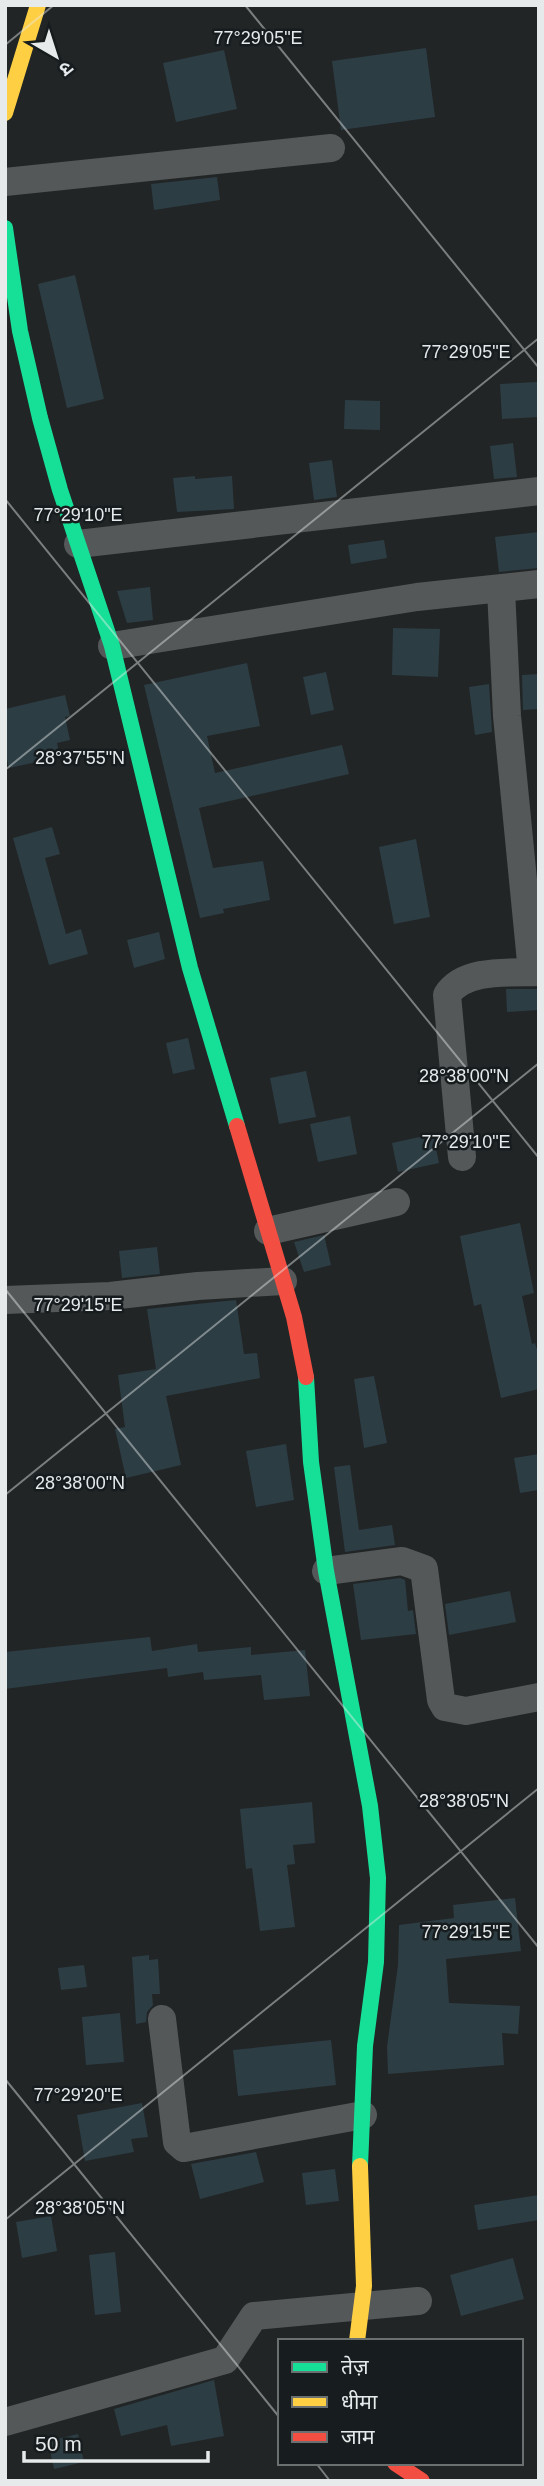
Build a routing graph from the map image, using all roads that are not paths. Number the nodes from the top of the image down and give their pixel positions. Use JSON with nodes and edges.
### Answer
{"nodes":[{"id":1,"x":38,"y":5,"type":"edge"},
{"id":2,"x":5,"y":113,"type":"edge"},
{"id":3,"x":331,"y":148,"type":"dead end"},
{"id":4,"x":5,"y":182,"type":"edge"},
{"id":5,"x":5,"y":228,"type":"edge"},
{"id":6,"x":539,"y":491,"type":"edge"},
{"id":7,"x":78,"y":544,"type":"junction"},
{"id":8,"x":539,"y":584,"type":"edge"},
{"id":9,"x":501,"y":589,"type":"junction"},
{"id":10,"x":112,"y":646,"type":"junction"},
{"id":11,"x":535,"y":972,"type":"edge"},
{"id":12,"x":462,"y":1157,"type":"dead end"},
{"id":13,"x":396,"y":1202,"type":"dead end"},
{"id":14,"x":268,"y":1231,"type":"junction"},
{"id":15,"x":283,"y":1280,"type":"junction"},
{"id":16,"x":5,"y":1300,"type":"edge"},
{"id":17,"x":326,"y":1571,"type":"junction"},
{"id":18,"x":539,"y":1697,"type":"edge"},
{"id":19,"x":162,"y":2019,"type":"dead end"},
{"id":20,"x":363,"y":2115,"type":"junction"},
{"id":21,"x":418,"y":2301,"type":"dead end"},
{"id":22,"x":362,"y":2306,"type":"junction"},
{"id":23,"x":357,"y":2339,"type":"edge"},
{"id":24,"x":5,"y":2422,"type":"edge"},
{"id":25,"x":398,"y":2465,"type":"edge"},
{"id":26,"x":422,"y":2481,"type":"edge"}],
"edges":[{"from":1,"to":2,"type":"street"},
{"from":3,"to":4,"type":"street"},
{"from":5,"to":7,"type":"street"},
{"from":6,"to":7,"type":"street"},
{"from":7,"to":10,"type":"street"},
{"from":8,"to":9,"type":"street"},
{"from":9,"to":10,"type":"street"},
{"from":9,"to":11,"type":"street"},
{"from":10,"to":14,"type":"street"},
{"from":11,"to":12,"type":"street"},
{"from":13,"to":14,"type":"street"},
{"from":14,"to":15,"type":"street"},
{"from":15,"to":16,"type":"street"},
{"from":15,"to":17,"type":"street"},
{"from":17,"to":18,"type":"street"},
{"from":17,"to":20,"type":"street"},
{"from":19,"to":20,"type":"street"},
{"from":20,"to":22,"type":"street"},
{"from":21,"to":22,"type":"street"},
{"from":22,"to":23,"type":"street"},
{"from":22,"to":24,"type":"street"},
{"from":25,"to":26,"type":"street"}]}
